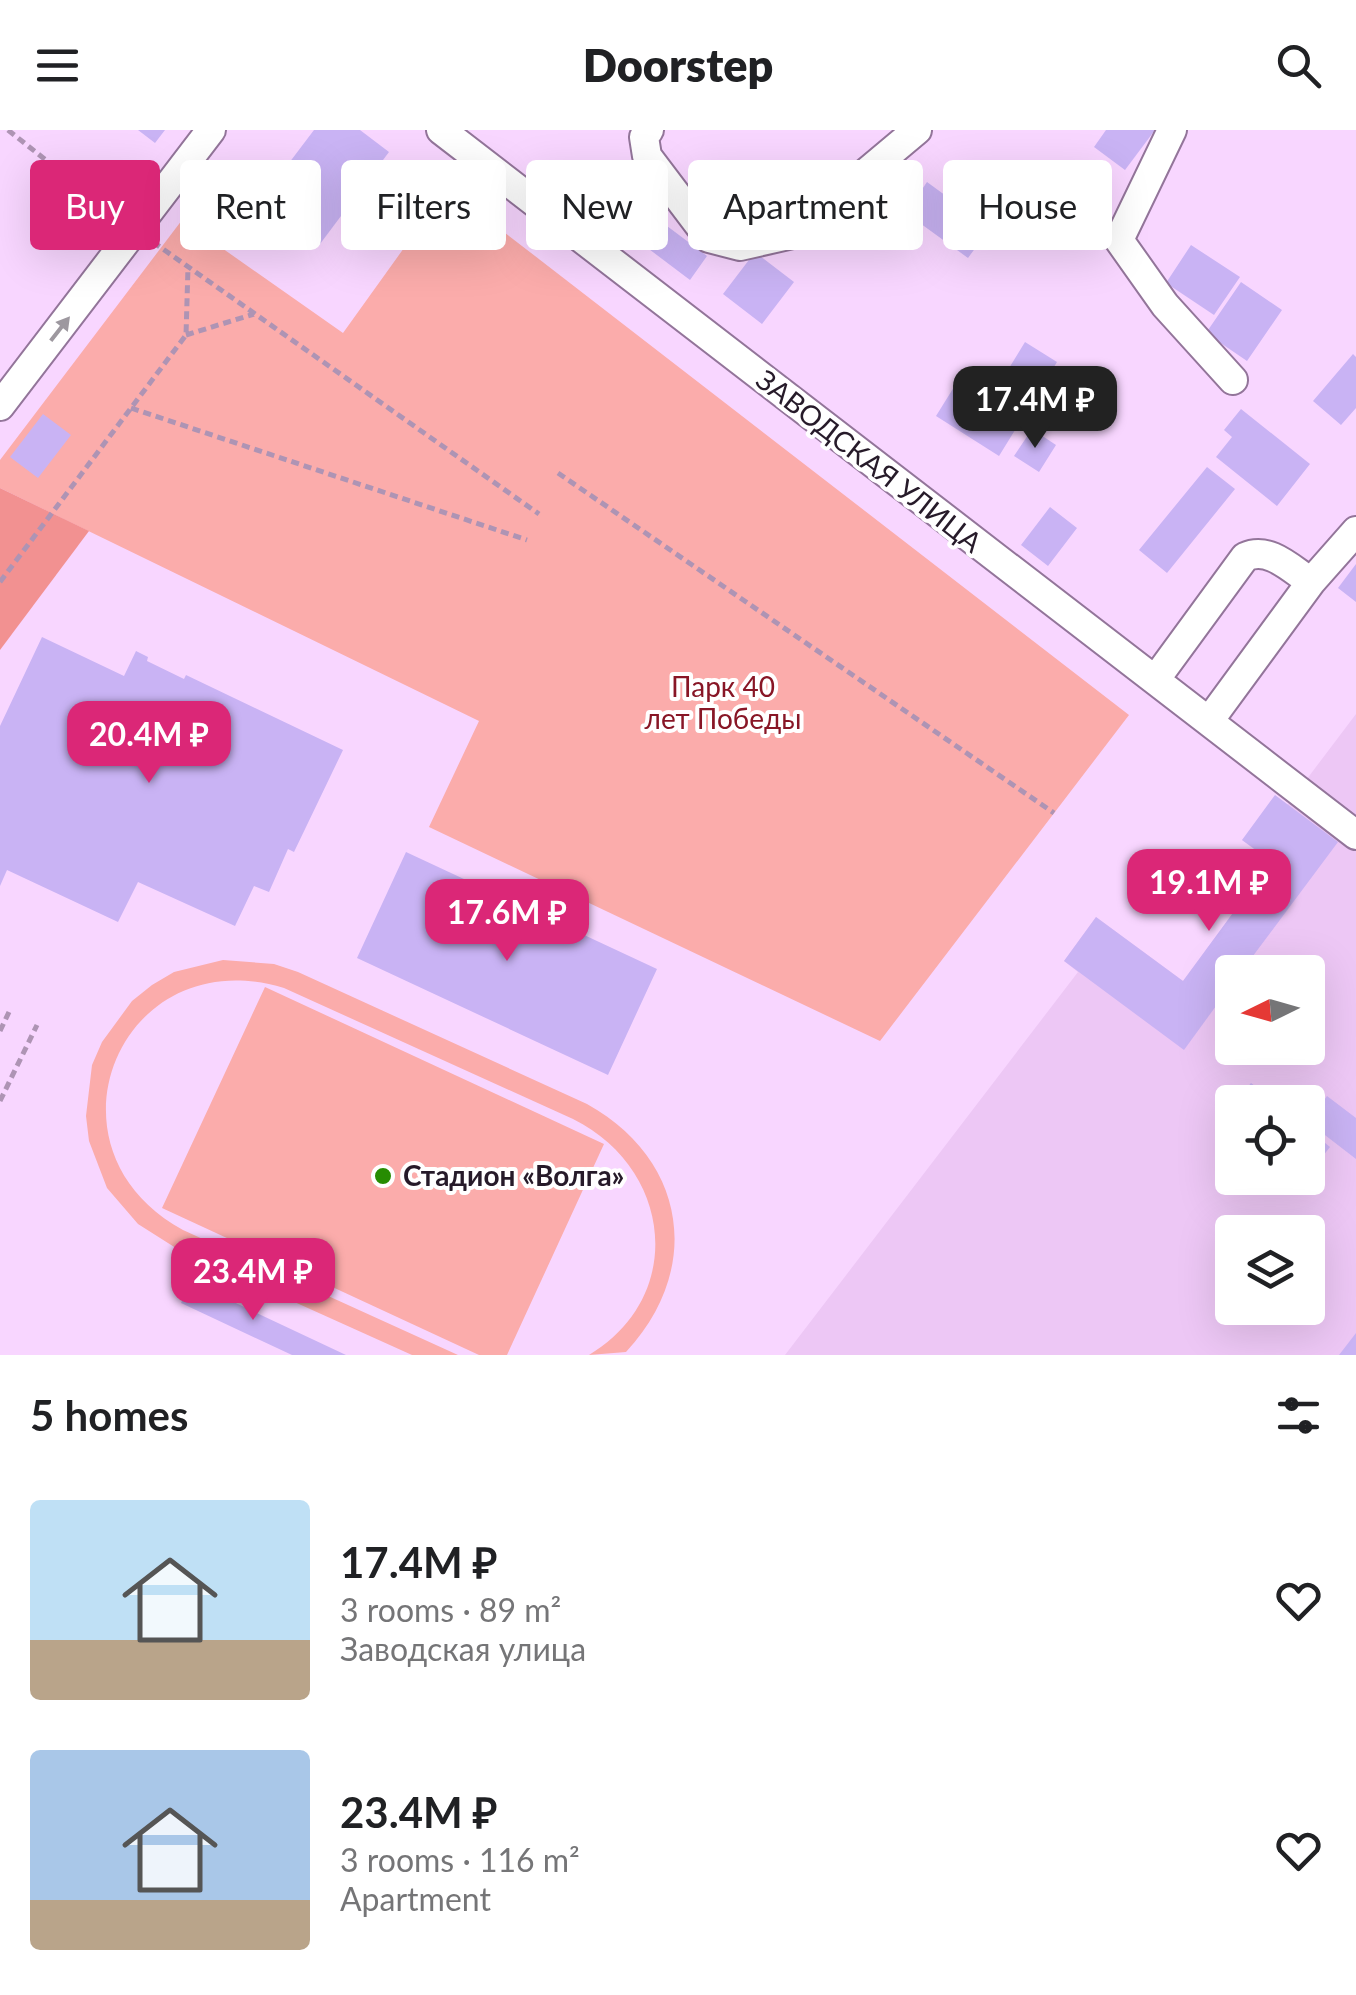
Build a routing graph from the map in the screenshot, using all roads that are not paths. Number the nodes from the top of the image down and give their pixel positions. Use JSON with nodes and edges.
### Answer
{"nodes":[{"id":1,"x":212,"y":130,"type":"edge"},
{"id":2,"x":441,"y":130,"type":"edge"},
{"id":3,"x":649,"y":130,"type":"edge"},
{"id":4,"x":917,"y":130,"type":"edge"},
{"id":5,"x":1172,"y":130,"type":"edge"},
{"id":6,"x":1233,"y":380,"type":"dead end"},
{"id":7,"x":0,"y":406,"type":"edge"},
{"id":8,"x":1356,"y":531,"type":"edge"},
{"id":9,"x":1310,"y":582,"type":"junction"},
{"id":10,"x":1154,"y":680,"type":"junction"},
{"id":11,"x":1208,"y":721,"type":"junction"},
{"id":12,"x":1356,"y":835,"type":"edge"}],
"edges":[{"from":7,"to":1,"type":"street","one_way":true},
{"from":2,"to":10,"type":"street","name":"ЗАВОДСКАЯ УЛИЦА"},
{"from":3,"to":4,"type":"street"},
{"from":5,"to":6,"type":"street"},
{"from":8,"to":9,"type":"street"},
{"from":9,"to":10,"type":"street"},
{"from":9,"to":11,"type":"street"},
{"from":10,"to":11,"type":"street","name":"ЗАВОДСКАЯ УЛИЦА"},
{"from":11,"to":12,"type":"street","name":"ЗАВОДСКАЯ УЛИЦА"}]}
